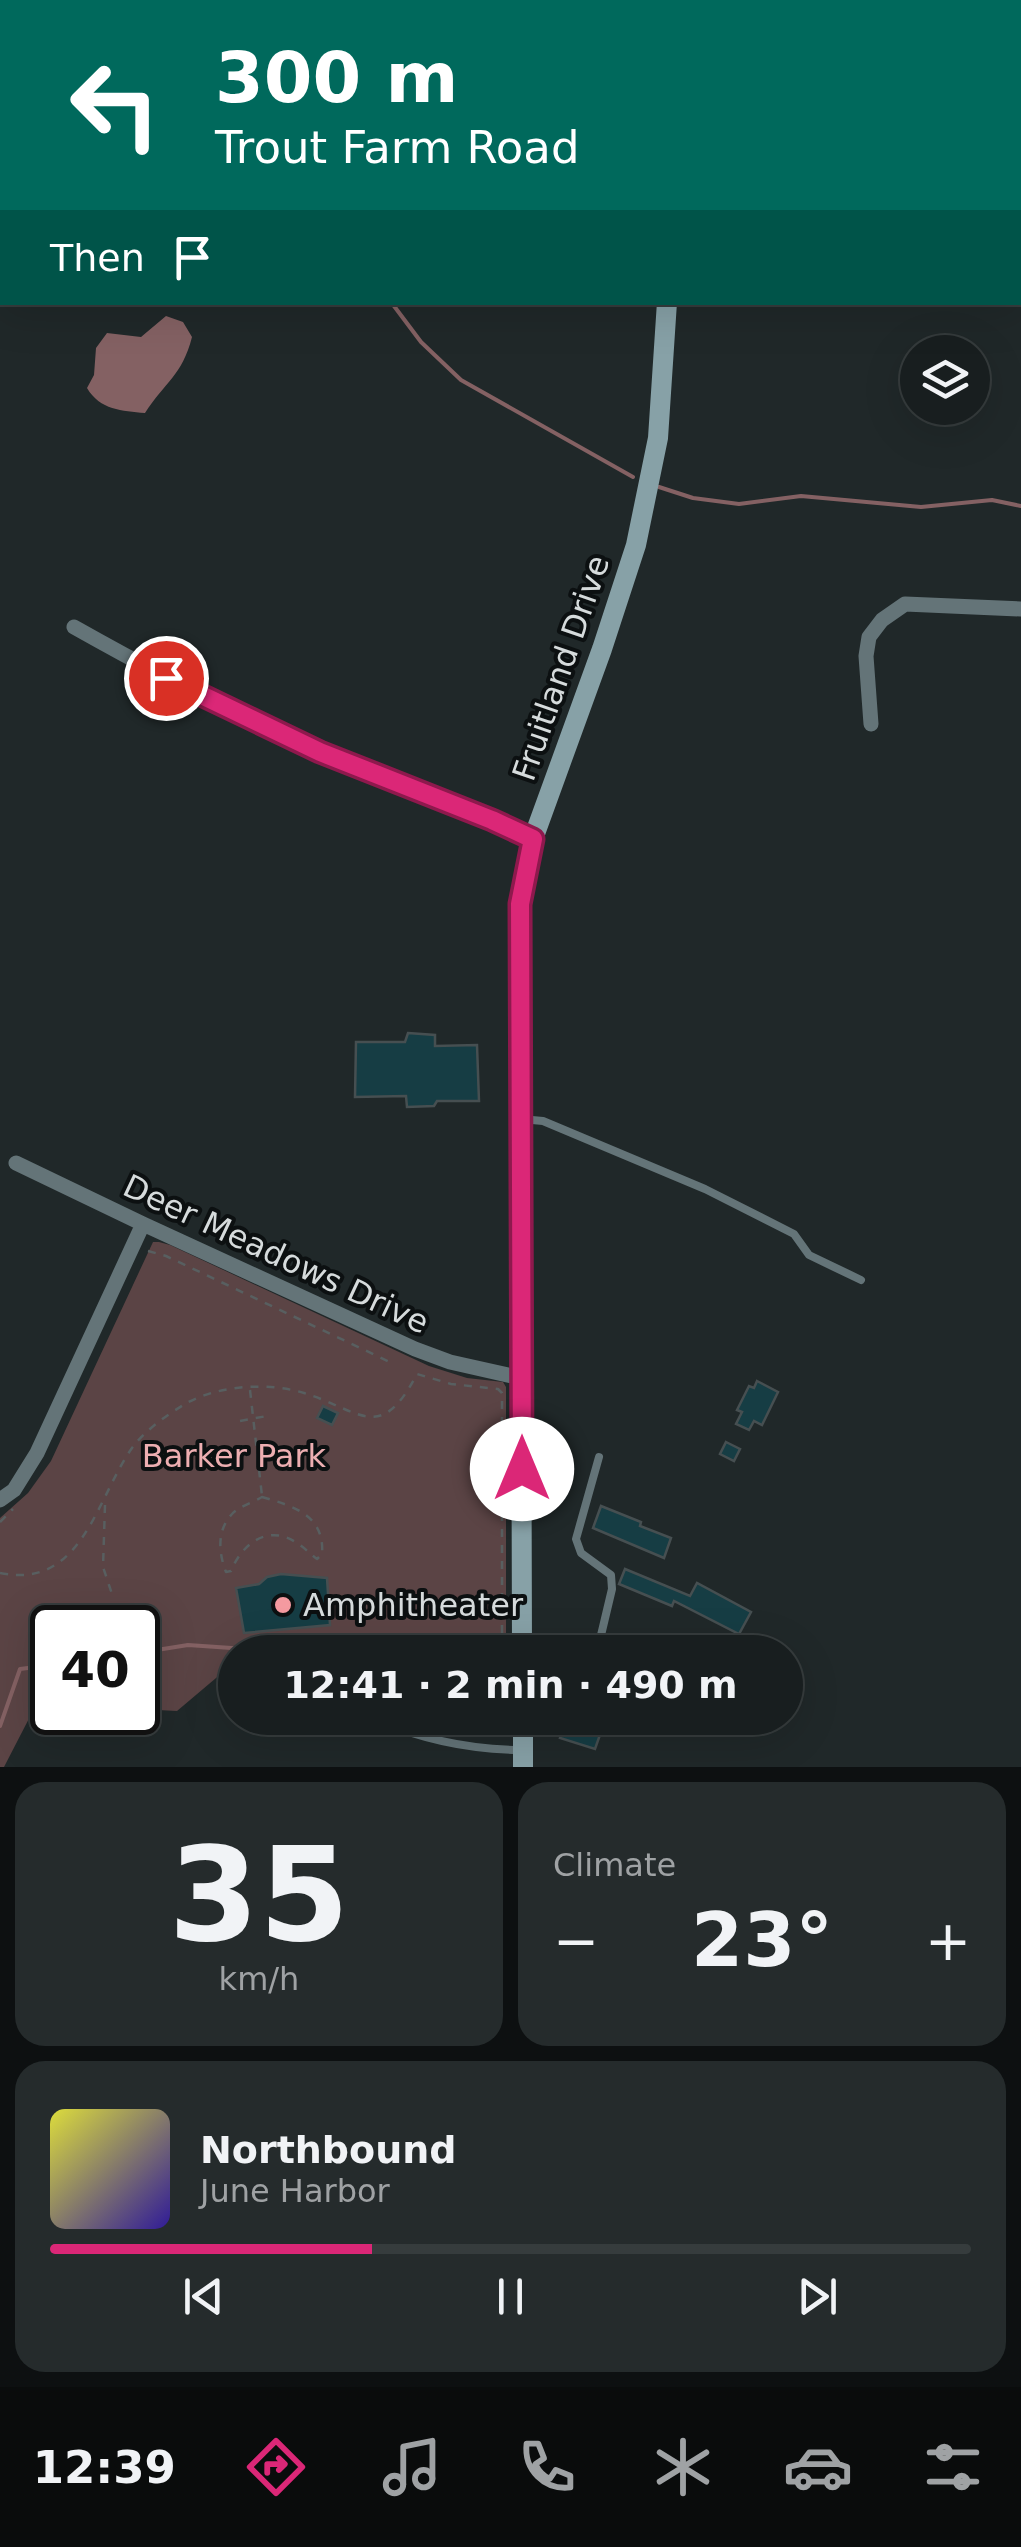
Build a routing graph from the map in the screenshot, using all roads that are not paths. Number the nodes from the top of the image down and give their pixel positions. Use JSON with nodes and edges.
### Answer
{"nodes":[{"id":1,"x":667,"y":305,"type":"edge"},
{"id":2,"x":1021,"y":609,"type":"edge"},
{"id":3,"x":74,"y":627,"type":"dead end"},
{"id":4,"x":871,"y":724,"type":"dead end"},
{"id":5,"x":533,"y":839,"type":"junction"},
{"id":6,"x":521,"y":1119,"type":"junction"},
{"id":7,"x":16,"y":1162,"type":"dead end"},
{"id":8,"x":143,"y":1224,"type":"junction"},
{"id":9,"x":861,"y":1280,"type":"dead end"},
{"id":10,"x":521,"y":1378,"type":"junction"},
{"id":11,"x":598,"y":1457,"type":"dead end"},
{"id":12,"x":0,"y":1500,"type":"edge"},
{"id":13,"x":522,"y":1635,"type":"edge"},
{"id":14,"x":601,"y":1635,"type":"edge"},
{"id":15,"x":411,"y":1735,"type":"edge"},
{"id":16,"x":523,"y":1758,"type":"edge"}],
"edges":[{"from":1,"to":5,"type":"street","name":"Fruitland Drive"},
{"from":2,"to":4,"type":"street"},
{"from":3,"to":5,"type":"street"},
{"from":5,"to":6,"type":"street","name":"Fruitland Drive"},
{"from":6,"to":9,"type":"lane"},
{"from":6,"to":10,"type":"street","name":"Fruitland Drive"},
{"from":7,"to":8,"type":"street","name":"Deer Meadows Drive"},
{"from":8,"to":10,"type":"street","name":"Deer Meadows Drive"},
{"from":8,"to":12,"type":"street"},
{"from":10,"to":13,"type":"street","name":"Fruitland Drive"},
{"from":11,"to":14,"type":"lane"},
{"from":15,"to":16,"type":"lane"}]}
